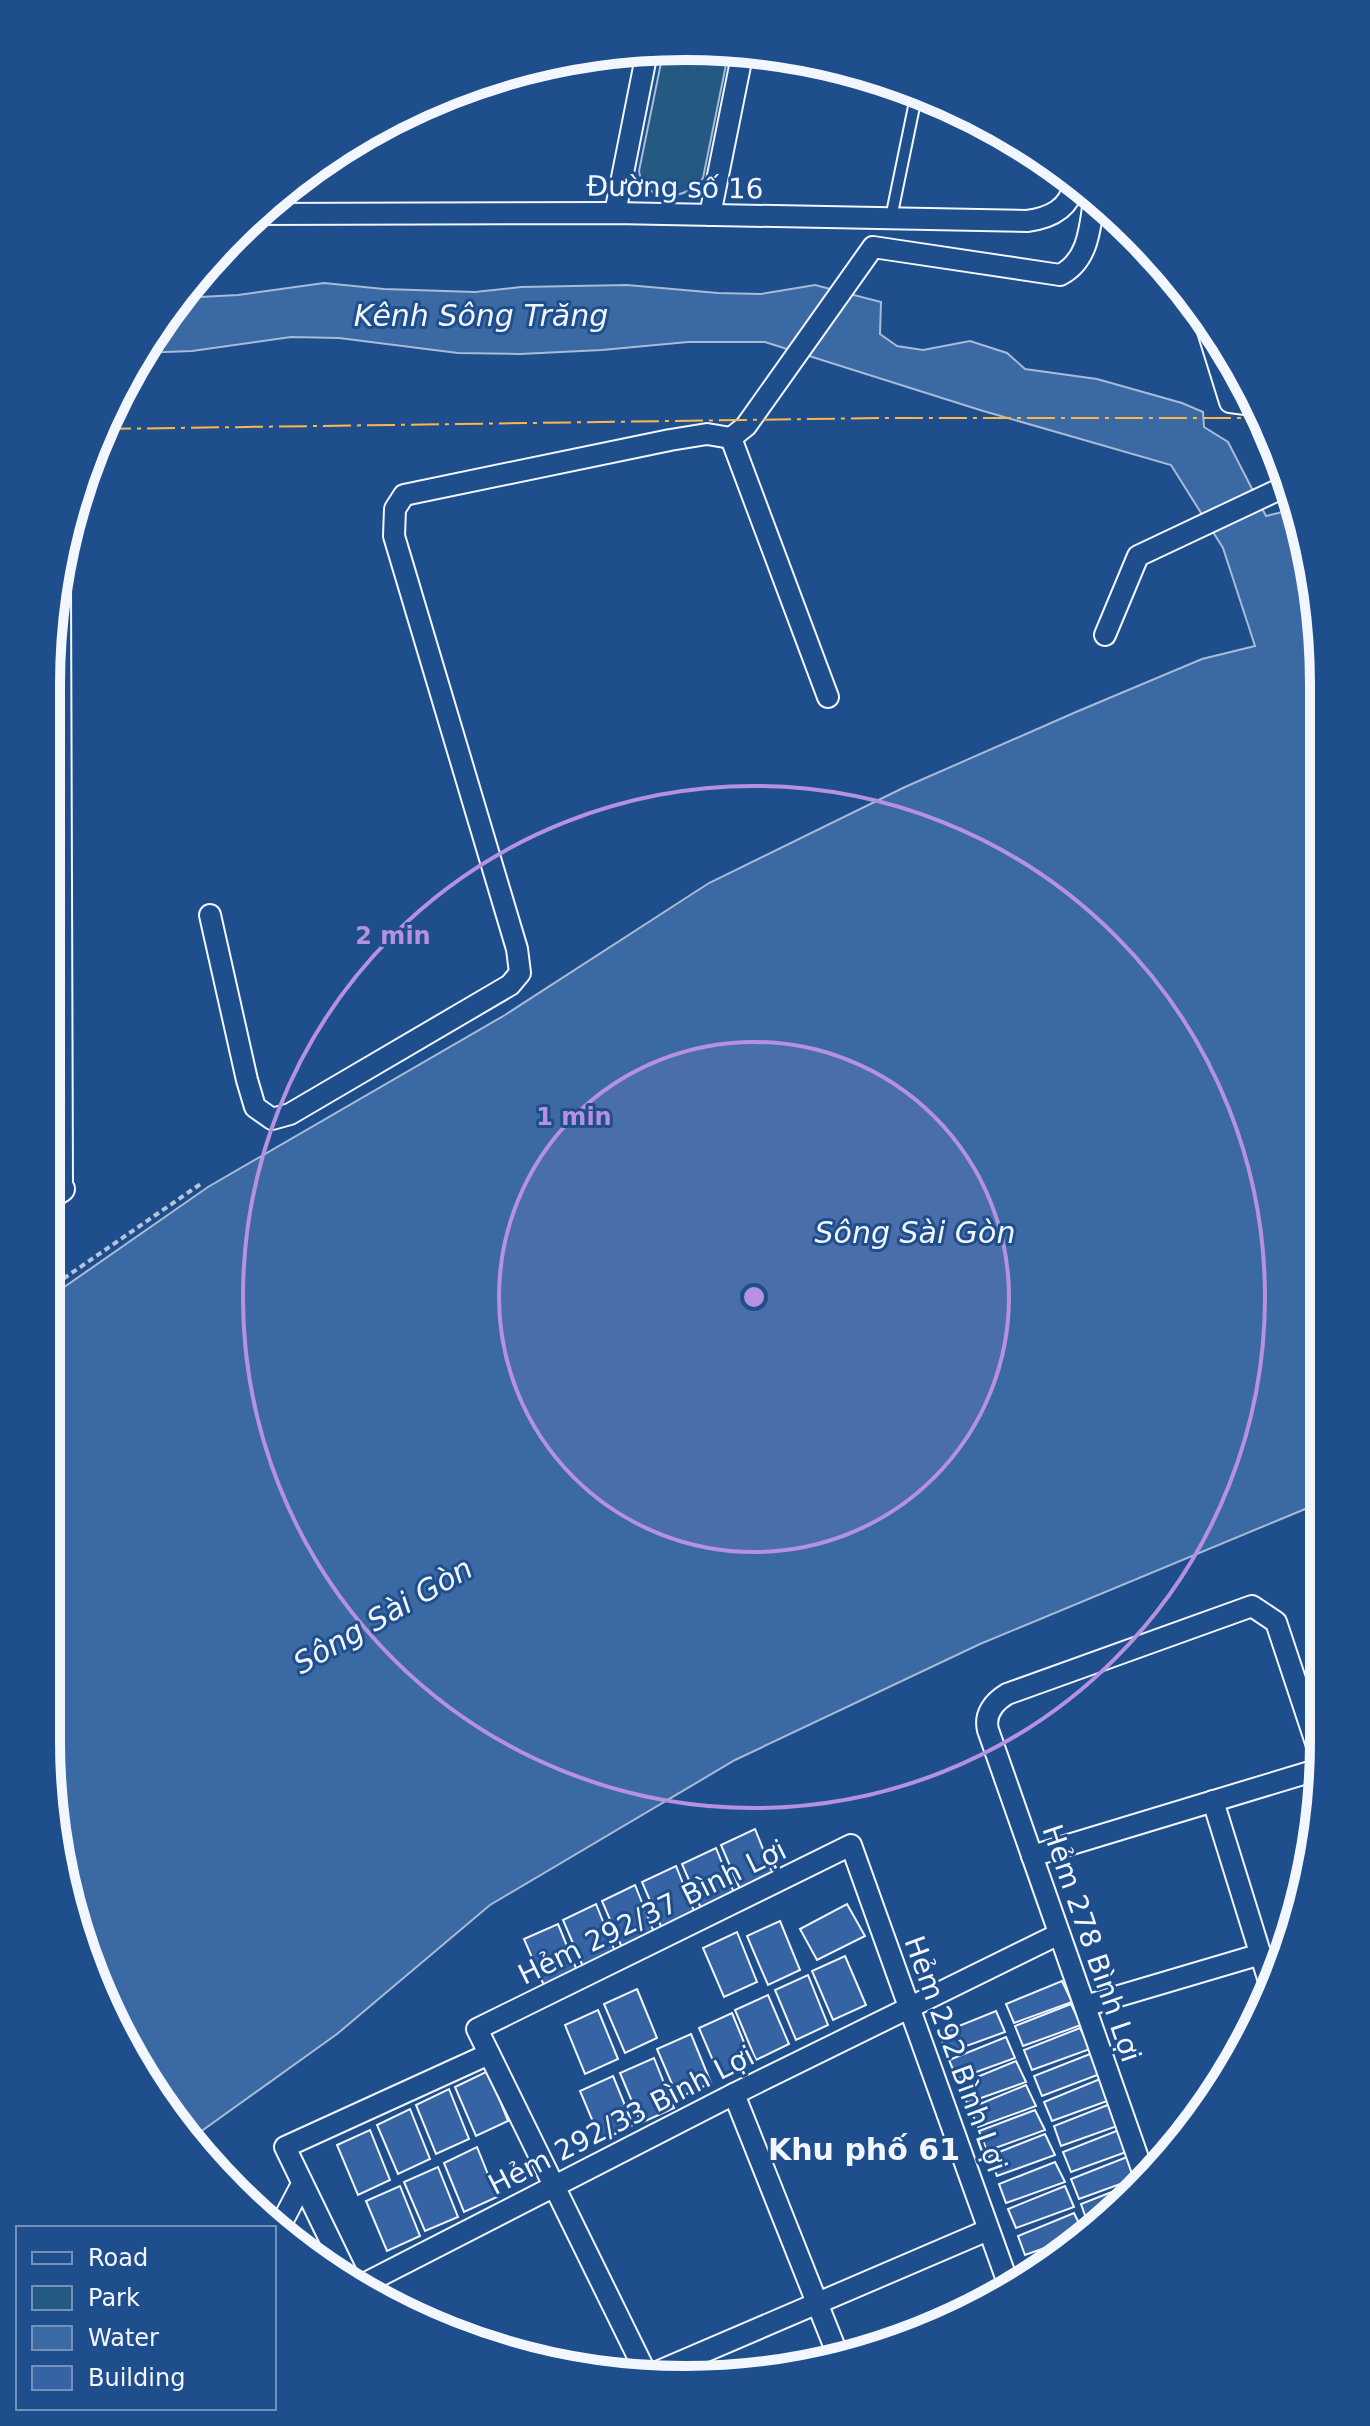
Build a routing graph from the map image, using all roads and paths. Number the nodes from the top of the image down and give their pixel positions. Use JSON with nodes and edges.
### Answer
{"nodes":[{"id":1,"x":645,"y":61,"type":"edge"},
{"id":2,"x":741,"y":62,"type":"edge"},
{"id":3,"x":914,"y":104,"type":"edge"},
{"id":4,"x":1072,"y":194,"type":"edge"},
{"id":5,"x":1092,"y":211,"type":"edge"},
{"id":6,"x":615,"y":213,"type":"junction"},
{"id":7,"x":274,"y":214,"type":"edge"},
{"id":8,"x":710,"y":215,"type":"junction"},
{"id":9,"x":891,"y":218,"type":"junction"},
{"id":10,"x":1216,"y":356,"type":"edge"},
{"id":11,"x":1243,"y":404,"type":"edge"},
{"id":12,"x":731,"y":438,"type":"junction"},
{"id":13,"x":1278,"y":488,"type":"edge"},
{"id":14,"x":1105,"y":635,"type":"dead end"},
{"id":15,"x":828,"y":697,"type":"dead end"},
{"id":16,"x":210,"y":915,"type":"dead end"},
{"id":17,"x":202,"y":1183,"type":"dead end"},
{"id":18,"x":60,"y":1281,"type":"edge"},
{"id":19,"x":1310,"y":1726,"type":"edge"},
{"id":20,"x":1309,"y":1770,"type":"edge"},
{"id":21,"x":1213,"y":1801,"type":"junction"},
{"id":22,"x":851,"y":1845,"type":"joint"},
{"id":23,"x":1032,"y":1856,"type":"junction"},
{"id":24,"x":1059,"y":1934,"type":"junction"},
{"id":25,"x":1261,"y":1954,"type":"junction"},
{"id":26,"x":1266,"y":1969,"type":"edge"},
{"id":27,"x":909,"y":2006,"type":"junction"},
{"id":28,"x":1085,"y":2006,"type":"junction"},
{"id":29,"x":489,"y":2054,"type":"junction"},
{"id":30,"x":734,"y":2094,"type":"junction"},
{"id":31,"x":1141,"y":2168,"type":"edge"},
{"id":32,"x":302,"y":2184,"type":"junction"},
{"id":33,"x":555,"y":2184,"type":"junction"},
{"id":34,"x":283,"y":2219,"type":"edge"},
{"id":35,"x":988,"y":2230,"type":"junction"},
{"id":36,"x":341,"y":2263,"type":"edge"},
{"id":37,"x":1006,"y":2277,"type":"edge"},
{"id":38,"x":370,"y":2281,"type":"edge"},
{"id":39,"x":817,"y":2304,"type":"junction"},
{"id":40,"x":835,"y":2348,"type":"edge"},
{"id":41,"x":642,"y":2365,"type":"edge"},
{"id":42,"x":672,"y":2366,"type":"edge"}],
"edges":[{"from":1,"to":6,"type":"street"},
{"from":2,"to":8,"type":"street"},
{"from":3,"to":9,"type":"lane"},
{"from":4,"to":9,"type":"street","name":"Đường số 16"},
{"from":5,"to":12,"type":"street"},
{"from":6,"to":7,"type":"street","name":"Đường số 16"},
{"from":6,"to":8,"type":"street","name":"Đường số 16"},
{"from":8,"to":9,"type":"street","name":"Đường số 16"},
{"from":10,"to":11,"type":"street"},
{"from":12,"to":15,"type":"street"},
{"from":12,"to":16,"type":"street"},
{"from":13,"to":14,"type":"street"},
{"from":17,"to":18,"type":"path"},
{"from":19,"to":23,"type":"street","name":"Hẻm 278 Bình Lợi"},
{"from":20,"to":21,"type":"street"},
{"from":21,"to":23,"type":"street"},
{"from":21,"to":25,"type":"street"},
{"from":22,"to":27,"type":"street","name":"Hẻm 292 Bình Lợi"},
{"from":22,"to":29,"type":"street","name":"Hẻm 292/37 Bình Lợi"},
{"from":23,"to":24,"type":"street","name":"Hẻm 278 Bình Lợi"},
{"from":24,"to":27,"type":"street","name":"Hẻm 292/33 Bình Lợi"},
{"from":24,"to":28,"type":"street","name":"Hẻm 278 Bình Lợi"},
{"from":25,"to":26,"type":"street"},
{"from":25,"to":28,"type":"street"},
{"from":27,"to":30,"type":"street","name":"Hẻm 292/33 Bình Lợi"},
{"from":27,"to":35,"type":"street","name":"Hẻm 292 Bình Lợi"},
{"from":28,"to":31,"type":"street","name":"Hẻm 278 Bình Lợi"},
{"from":29,"to":32,"type":"street"},
{"from":29,"to":33,"type":"street"},
{"from":30,"to":33,"type":"street","name":"Hẻm 292/33 Bình Lợi"},
{"from":30,"to":39,"type":"street"},
{"from":32,"to":34,"type":"street"},
{"from":32,"to":36,"type":"street"},
{"from":33,"to":38,"type":"street","name":"Hẻm 292/33 Bình Lợi"},
{"from":33,"to":41,"type":"street"},
{"from":35,"to":37,"type":"street","name":"Hẻm 292 Bình Lợi"},
{"from":35,"to":39,"type":"street"},
{"from":39,"to":40,"type":"street"},
{"from":39,"to":42,"type":"street"}]}
